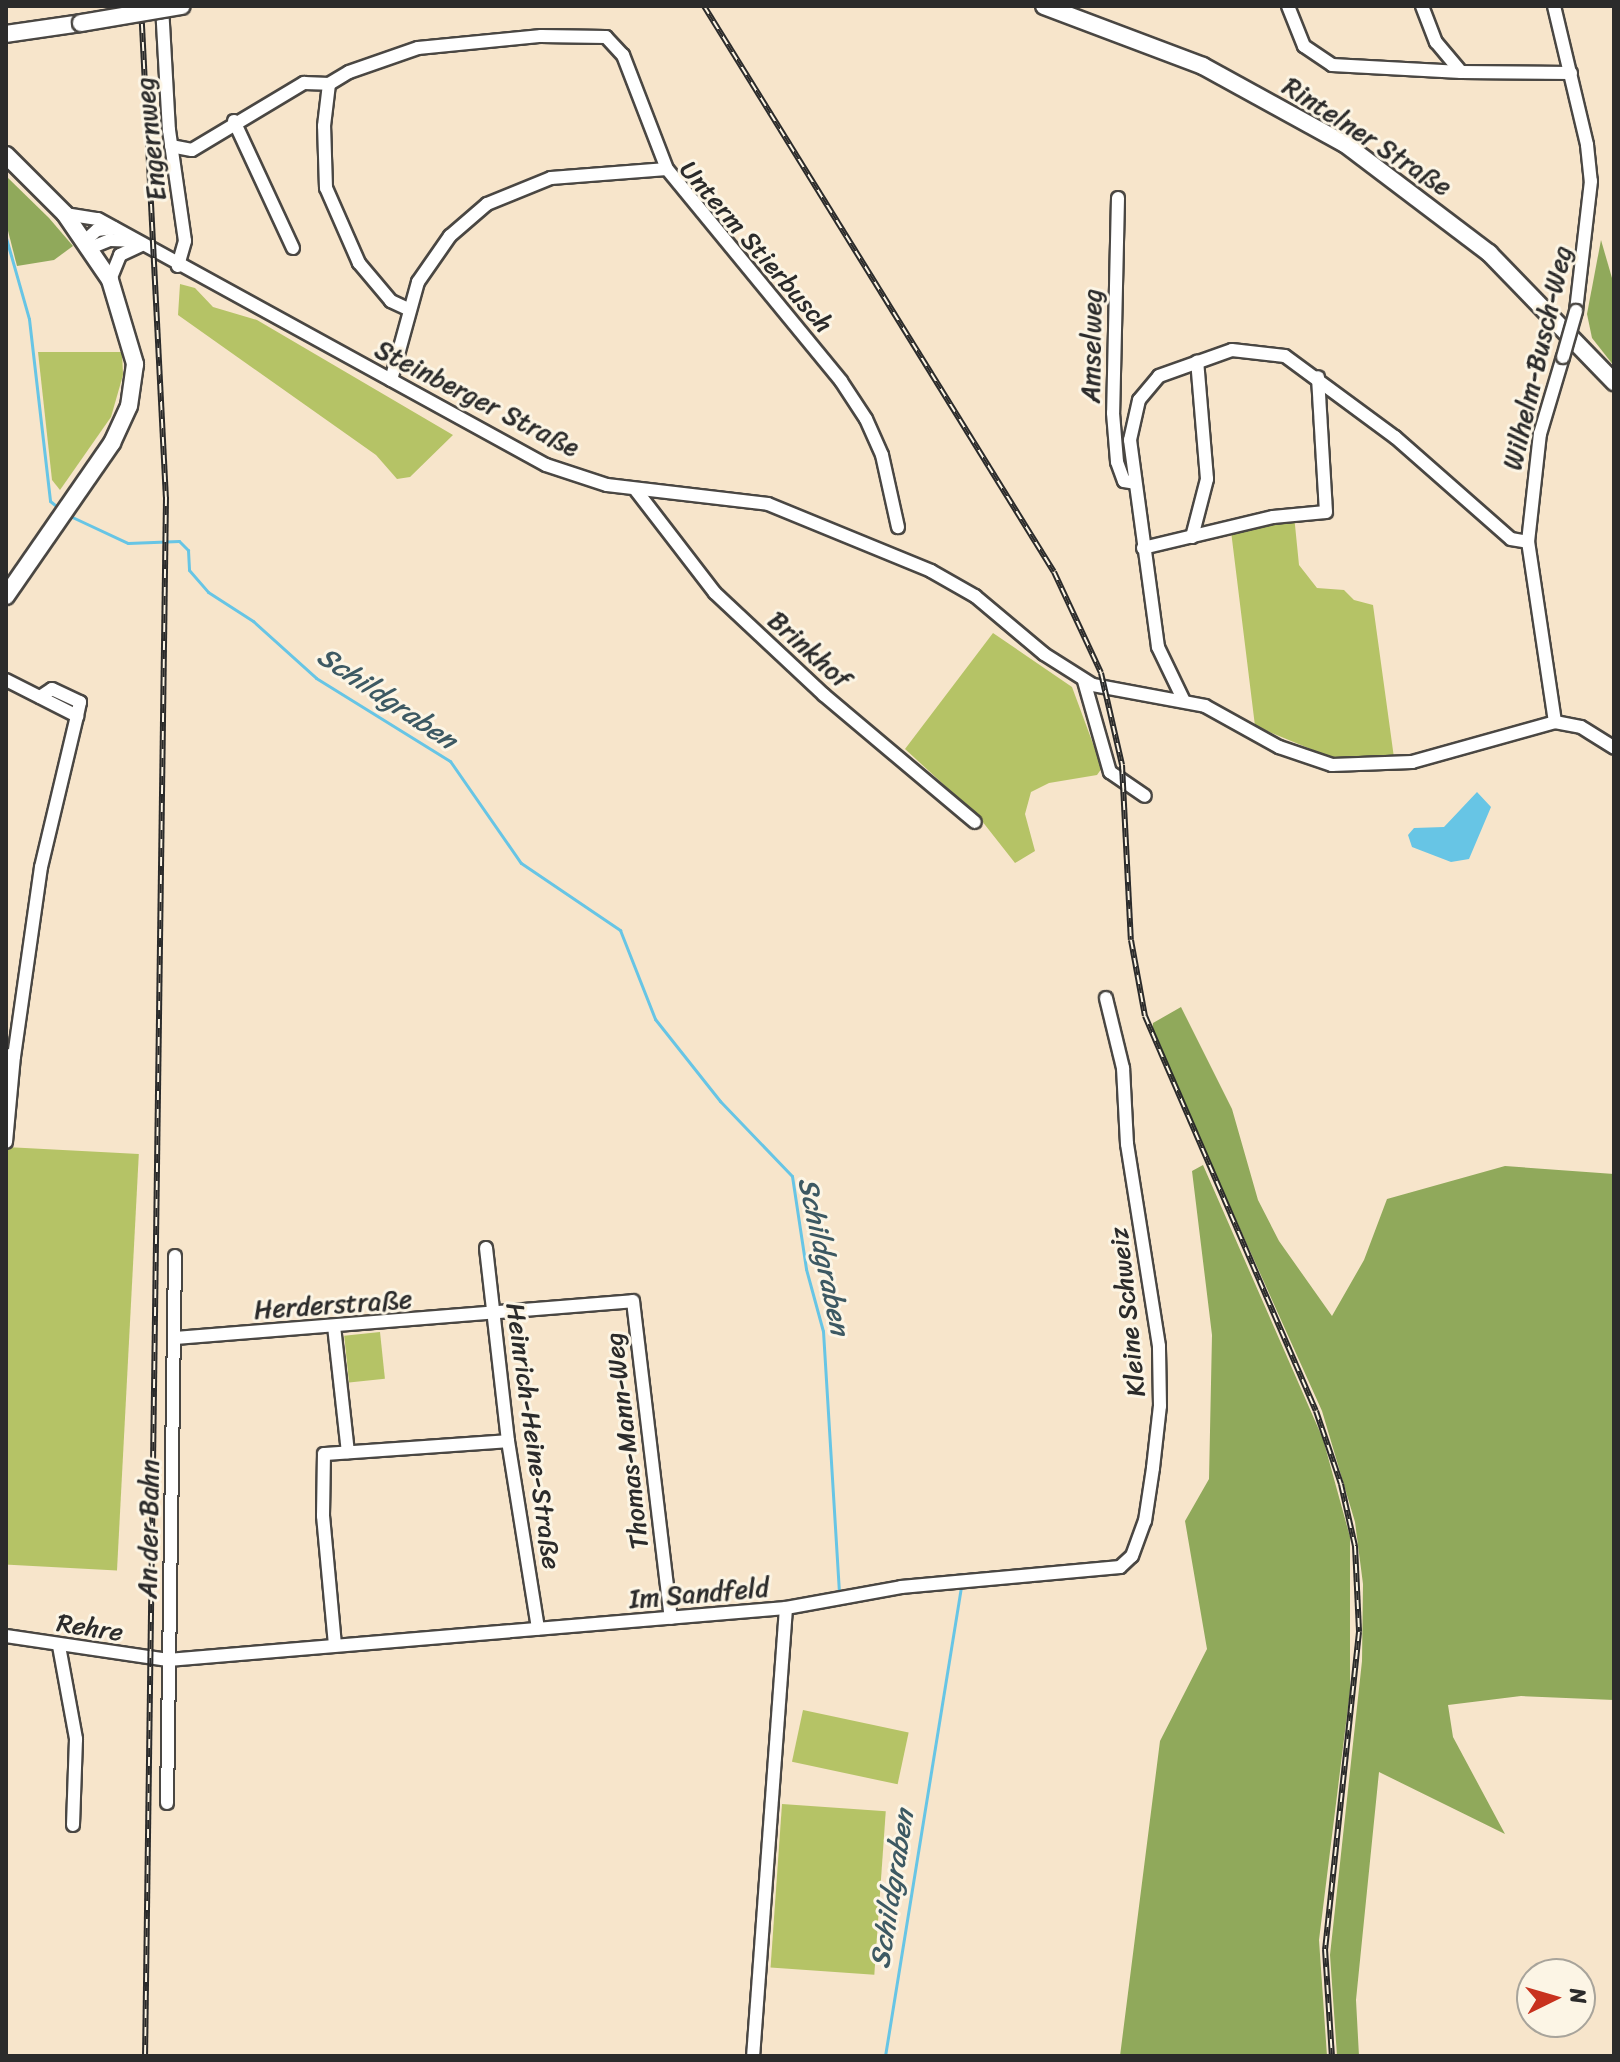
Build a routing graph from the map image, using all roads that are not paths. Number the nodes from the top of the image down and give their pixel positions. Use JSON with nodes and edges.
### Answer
{"nodes":[{"id":1,"x":162,"y":6,"type":"edge"},
{"id":2,"x":182,"y":6,"type":"edge"},
{"id":3,"x":1044,"y":6,"type":"edge"},
{"id":4,"x":1288,"y":6,"type":"edge"},
{"id":5,"x":1422,"y":6,"type":"edge"},
{"id":6,"x":1554,"y":6,"type":"edge"},
{"id":7,"x":6,"y":34,"type":"edge"},
{"id":8,"x":1461,"y":72,"type":"junction"},
{"id":9,"x":1571,"y":73,"type":"junction"},
{"id":10,"x":329,"y":84,"type":"junction"},
{"id":11,"x":234,"y":121,"type":"junction"},
{"id":12,"x":171,"y":146,"type":"junction"},
{"id":13,"x":6,"y":155,"type":"edge"},
{"id":14,"x":667,"y":169,"type":"junction"},
{"id":15,"x":1118,"y":198,"type":"dead end"},
{"id":16,"x":65,"y":214,"type":"junction"},
{"id":17,"x":114,"y":228,"type":"junction"},
{"id":18,"x":137,"y":243,"type":"junction"},
{"id":19,"x":87,"y":244,"type":"junction"},
{"id":20,"x":293,"y":248,"type":"dead end"},
{"id":21,"x":178,"y":266,"type":"junction"},
{"id":22,"x":110,"y":280,"type":"junction"},
{"id":23,"x":408,"y":309,"type":"junction"},
{"id":24,"x":1197,"y":361,"type":"junction"},
{"id":25,"x":1318,"y":377,"type":"junction"},
{"id":26,"x":391,"y":380,"type":"junction"},
{"id":27,"x":1614,"y":382,"type":"edge"},
{"id":28,"x":1135,"y":483,"type":"junction"},
{"id":29,"x":635,"y":489,"type":"junction"},
{"id":30,"x":898,"y":527,"type":"dead end"},
{"id":31,"x":1192,"y":537,"type":"junction"},
{"id":32,"x":1528,"y":542,"type":"junction"},
{"id":33,"x":1143,"y":548,"type":"junction"},
{"id":34,"x":6,"y":596,"type":"edge"},
{"id":35,"x":6,"y":680,"type":"edge"},
{"id":36,"x":1084,"y":681,"type":"junction"},
{"id":37,"x":1183,"y":699,"type":"junction"},
{"id":38,"x":1555,"y":722,"type":"junction"},
{"id":39,"x":1614,"y":748,"type":"edge"},
{"id":40,"x":1145,"y":796,"type":"dead end"},
{"id":41,"x":975,"y":822,"type":"dead end"},
{"id":42,"x":1106,"y":998,"type":"dead end"},
{"id":43,"x":10,"y":1056,"type":"edge"},
{"id":44,"x":6,"y":1142,"type":"edge"},
{"id":45,"x":486,"y":1248,"type":"dead end"},
{"id":46,"x":175,"y":1256,"type":"dead end"},
{"id":47,"x":495,"y":1314,"type":"junction"},
{"id":48,"x":334,"y":1326,"type":"junction"},
{"id":49,"x":175,"y":1338,"type":"junction"},
{"id":50,"x":508,"y":1441,"type":"junction"},
{"id":51,"x":348,"y":1452,"type":"junction"},
{"id":52,"x":786,"y":1608,"type":"junction"},
{"id":53,"x":671,"y":1618,"type":"junction"},
{"id":54,"x":538,"y":1629,"type":"junction"},
{"id":55,"x":6,"y":1636,"type":"edge"},
{"id":56,"x":335,"y":1645,"type":"junction"},
{"id":57,"x":59,"y":1646,"type":"junction"},
{"id":58,"x":168,"y":1660,"type":"junction"},
{"id":59,"x":167,"y":1803,"type":"dead end"},
{"id":60,"x":73,"y":1825,"type":"dead end"},
{"id":61,"x":753,"y":2056,"type":"edge"}],
"edges":[{"from":1,"to":12,"type":"street","name":"Engernweg"},
{"from":2,"to":7,"type":"main road","bridge":true},
{"from":3,"to":27,"type":"main road","name":"Rintelner Straße"},
{"from":4,"to":8,"type":"street"},
{"from":5,"to":8,"type":"street"},
{"from":6,"to":9,"type":"street","name":"Wilhelm-Busch-Weg"},
{"from":8,"to":9,"type":"street"},
{"from":9,"to":32,"type":"street","name":"Wilhelm-Busch-Weg","bridge":true},
{"from":10,"to":11,"type":"street"},
{"from":10,"to":14,"type":"street"},
{"from":10,"to":23,"type":"street"},
{"from":11,"to":12,"type":"street"},
{"from":11,"to":20,"type":"street"},
{"from":12,"to":21,"type":"street","name":"Engernweg"},
{"from":13,"to":16,"type":"main road"},
{"from":14,"to":23,"type":"street","name":"Unterm Stierbusch"},
{"from":14,"to":30,"type":"street","name":"Unterm Stierbusch"},
{"from":15,"to":28,"type":"street","name":"Amselweg"},
{"from":16,"to":17,"type":"street","name":"Steinberger Straße"},
{"from":16,"to":19,"type":"main road"},
{"from":17,"to":18,"type":"street","name":"Steinberger Straße"},
{"from":17,"to":19,"type":"street"},
{"from":18,"to":19,"type":"street"},
{"from":18,"to":21,"type":"street","name":"Steinberger Straße"},
{"from":18,"to":22,"type":"street"},
{"from":19,"to":22,"type":"main road"},
{"from":21,"to":26,"type":"street","name":"Steinberger Straße"},
{"from":22,"to":34,"type":"main road"},
{"from":23,"to":26,"type":"street","name":"Unterm Stierbusch"},
{"from":24,"to":25,"type":"street"},
{"from":24,"to":28,"type":"street"},
{"from":24,"to":31,"type":"street"},
{"from":25,"to":31,"type":"street"},
{"from":25,"to":32,"type":"street"},
{"from":26,"to":29,"type":"street","name":"Steinberger Straße"},
{"from":28,"to":33,"type":"street"},
{"from":29,"to":36,"type":"street","name":"Steinberger Straße"},
{"from":29,"to":41,"type":"street","name":"Brinkhof"},
{"from":31,"to":33,"type":"street"},
{"from":32,"to":38,"type":"street","name":"Wilhelm-Busch-Weg"},
{"from":33,"to":37,"type":"street"},
{"from":35,"to":43,"type":"street"},
{"from":36,"to":37,"type":"street","name":"Steinberger Straße"},
{"from":36,"to":40,"type":"street"},
{"from":37,"to":38,"type":"street","name":"Steinberger Straße"},
{"from":38,"to":39,"type":"street"},
{"from":42,"to":52,"type":"street","name":"Kleine Schweiz"},
{"from":43,"to":44,"type":"street"},
{"from":45,"to":47,"type":"street","name":"Heinrich-Heine-Straße"},
{"from":46,"to":49,"type":"street","name":"An der Bahn"},
{"from":47,"to":48,"type":"street","name":"Herderstraße"},
{"from":47,"to":50,"type":"street","name":"Heinrich-Heine-Straße"},
{"from":47,"to":53,"type":"street","name":"Thomas-Mann-Weg"},
{"from":48,"to":49,"type":"street","name":"Herderstraße"},
{"from":48,"to":51,"type":"street"},
{"from":49,"to":58,"type":"street","name":"An der Bahn"},
{"from":50,"to":51,"type":"street"},
{"from":50,"to":54,"type":"street","name":"Heinrich-Heine-Straße"},
{"from":51,"to":56,"type":"street"},
{"from":52,"to":53,"type":"street","name":"Im Sandfeld"},
{"from":52,"to":61,"type":"street","name":"Im Sandfeld"},
{"from":53,"to":54,"type":"street","name":"Im Sandfeld"},
{"from":54,"to":56,"type":"street","name":"Im Sandfeld"},
{"from":55,"to":57,"type":"street","name":"Rehre"},
{"from":56,"to":58,"type":"street","name":"Im Sandfeld"},
{"from":57,"to":58,"type":"street","name":"Rehre"},
{"from":57,"to":60,"type":"street"},
{"from":58,"to":59,"type":"street","name":"An der Bahn"}]}
